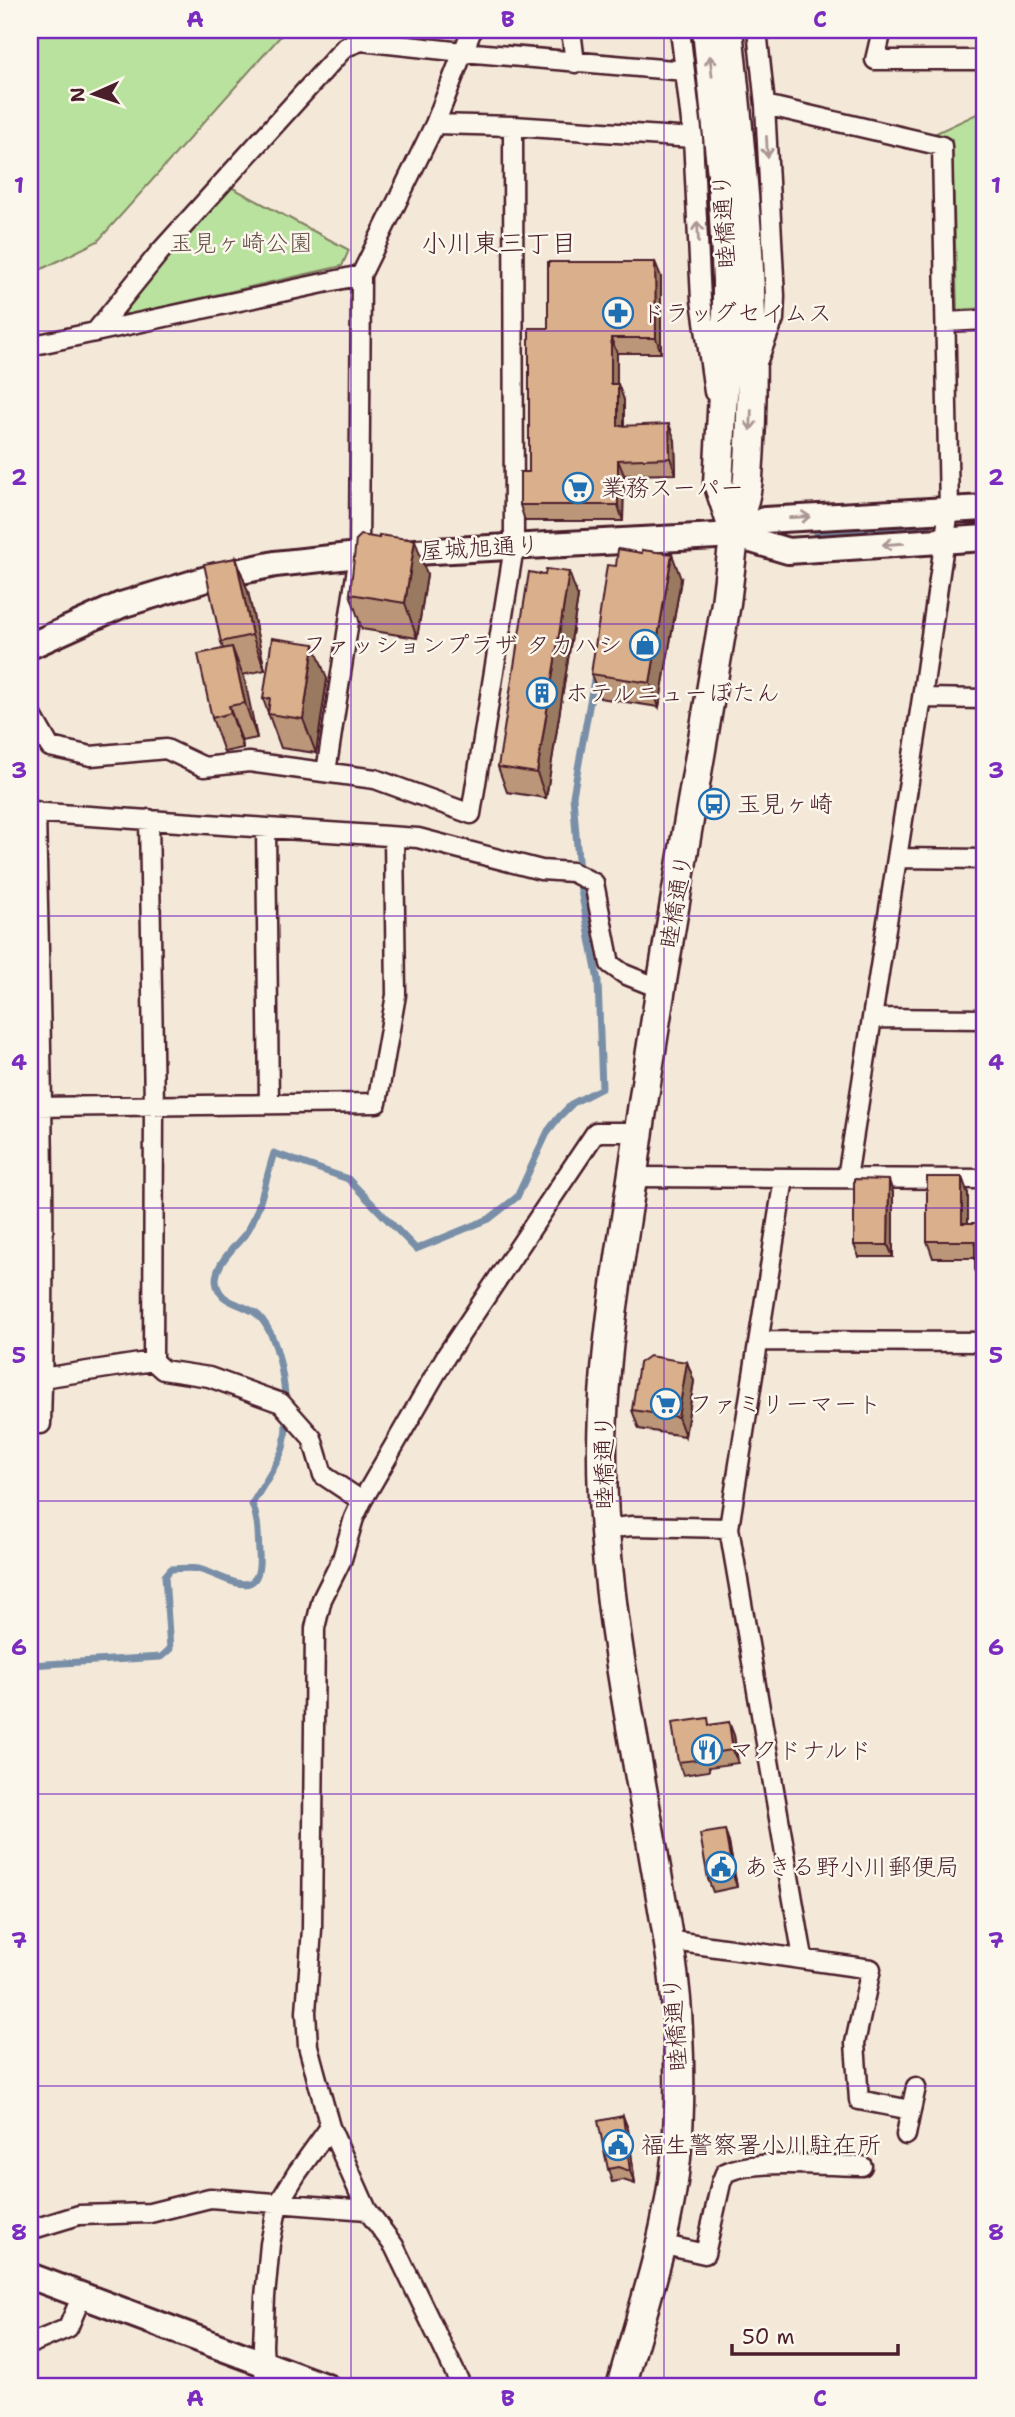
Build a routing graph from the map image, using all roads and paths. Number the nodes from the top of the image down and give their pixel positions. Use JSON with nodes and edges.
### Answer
{"nodes":[{"id":1,"x":472,"y":30,"type":"edge"},
{"id":2,"x":571,"y":30,"type":"edge"},
{"id":3,"x":680,"y":30,"type":"edge"},
{"id":4,"x":707,"y":30,"type":"edge"},
{"id":5,"x":729,"y":30,"type":"edge"},
{"id":6,"x":757,"y":30,"type":"edge"},
{"id":7,"x":882,"y":30,"type":"edge"},
{"id":8,"x":463,"y":52,"type":"junction"},
{"id":9,"x":985,"y":60,"type":"edge"},
{"id":10,"x":575,"y":63,"type":"junction"},
{"id":11,"x":685,"y":71,"type":"junction"},
{"id":12,"x":765,"y":105,"type":"junction"},
{"id":13,"x":435,"y":124,"type":"junction"},
{"id":14,"x":513,"y":126,"type":"junction"},
{"id":15,"x":693,"y":138,"type":"junction"},
{"id":16,"x":361,"y":275,"type":"junction"},
{"id":17,"x":738,"y":279,"type":"junction"},
{"id":18,"x":985,"y":320,"type":"edge"},
{"id":19,"x":946,"y":322,"type":"junction"},
{"id":20,"x":96,"y":331,"type":"junction"},
{"id":21,"x":30,"y":346,"type":"edge"},
{"id":22,"x":752,"y":375,"type":"junction"},
{"id":23,"x":720,"y":430,"type":"junction"},
{"id":24,"x":985,"y":508,"type":"edge"},
{"id":25,"x":949,"y":510,"type":"junction"},
{"id":26,"x":735,"y":535,"type":"junction"},
{"id":27,"x":985,"y":538,"type":"edge"},
{"id":28,"x":944,"y":541,"type":"junction"},
{"id":29,"x":514,"y":547,"type":"junction"},
{"id":30,"x":359,"y":555,"type":"junction"},
{"id":31,"x":30,"y":646,"type":"edge"},
{"id":32,"x":922,"y":698,"type":"junction"},
{"id":33,"x":985,"y":699,"type":"edge"},
{"id":34,"x":30,"y":712,"type":"edge"},
{"id":35,"x":326,"y":772,"type":"junction"},
{"id":36,"x":33,"y":812,"type":"edge"},
{"id":37,"x":149,"y":820,"type":"junction"},
{"id":38,"x":266,"y":828,"type":"junction"},
{"id":39,"x":394,"y":837,"type":"junction"},
{"id":40,"x":897,"y":858,"type":"junction"},
{"id":41,"x":985,"y":859,"type":"edge"},
{"id":42,"x":660,"y":989,"type":"junction"},
{"id":43,"x":872,"y":1018,"type":"junction"},
{"id":44,"x":985,"y":1019,"type":"edge"},
{"id":45,"x":269,"y":1104,"type":"junction"},
{"id":46,"x":154,"y":1105,"type":"junction"},
{"id":47,"x":36,"y":1107,"type":"edge"},
{"id":48,"x":638,"y":1132,"type":"junction"},
{"id":49,"x":632,"y":1177,"type":"junction"},
{"id":50,"x":784,"y":1178,"type":"junction"},
{"id":51,"x":847,"y":1178,"type":"junction"},
{"id":52,"x":985,"y":1179,"type":"edge"},
{"id":53,"x":759,"y":1341,"type":"junction"},
{"id":54,"x":985,"y":1342,"type":"edge"},
{"id":55,"x":153,"y":1361,"type":"junction"},
{"id":56,"x":42,"y":1378,"type":"junction"},
{"id":57,"x":30,"y":1424,"type":"edge"},
{"id":58,"x":362,"y":1501,"type":"junction"},
{"id":59,"x":604,"y":1528,"type":"junction"},
{"id":60,"x":729,"y":1528,"type":"junction"},
{"id":61,"x":667,"y":1940,"type":"junction"},
{"id":62,"x":803,"y":1958,"type":"junction"},
{"id":63,"x":916,"y":2087,"type":"dead end"},
{"id":64,"x":911,"y":2110,"type":"junction"},
{"id":65,"x":330,"y":2127,"type":"junction"},
{"id":66,"x":906,"y":2134,"type":"dead end"},
{"id":67,"x":862,"y":2166,"type":"dead end"},
{"id":68,"x":278,"y":2204,"type":"junction"},
{"id":69,"x":367,"y":2210,"type":"junction"},
{"id":70,"x":30,"y":2230,"type":"edge"},
{"id":71,"x":660,"y":2244,"type":"junction"},
{"id":72,"x":30,"y":2276,"type":"edge"},
{"id":73,"x":82,"y":2295,"type":"junction"},
{"id":74,"x":30,"y":2344,"type":"edge"},
{"id":75,"x":265,"y":2375,"type":"edge"},
{"id":76,"x":327,"y":2387,"type":"edge"},
{"id":77,"x":462,"y":2387,"type":"edge"},
{"id":78,"x":621,"y":2387,"type":"edge"}],
"edges":[{"from":1,"to":8,"type":"street"},
{"from":2,"to":10,"type":"street"},
{"from":3,"to":11,"type":"street"},
{"from":17,"to":4,"type":"main road","name":"睦橋通り","one_way":true},
{"from":5,"to":17,"type":"main road","name":"睦橋通り"},
{"from":6,"to":12,"type":"street"},
{"from":7,"to":9,"type":"street"},
{"from":8,"to":10,"type":"street"},
{"from":8,"to":13,"type":"street"},
{"from":8,"to":20,"type":"street"},
{"from":10,"to":11,"type":"street"},
{"from":11,"to":15,"type":"street"},
{"from":12,"to":19,"type":"street"},
{"from":12,"to":22,"type":"street","one_way":true},
{"from":13,"to":14,"type":"street"},
{"from":13,"to":16,"type":"street"},
{"from":14,"to":15,"type":"street"},
{"from":14,"to":29,"type":"street"},
{"from":23,"to":15,"type":"street","one_way":true},
{"from":16,"to":20,"type":"street"},
{"from":16,"to":30,"type":"street"},
{"from":17,"to":22,"type":"main road","name":"睦橋通り"},
{"from":17,"to":23,"type":"main road","name":"睦橋通り"},
{"from":18,"to":19,"type":"street"},
{"from":19,"to":25,"type":"street"},
{"from":20,"to":21,"type":"street"},
{"from":22,"to":26,"type":"main road","name":"睦橋通り","one_way":true},
{"from":23,"to":26,"type":"main road","name":"睦橋通り"},
{"from":24,"to":25,"type":"street","name":"屋城旭通り"},
{"from":26,"to":25,"type":"street","name":"屋城旭通り","one_way":true},
{"from":25,"to":28,"type":"street"},
{"from":28,"to":26,"type":"street","name":"屋城旭通り","one_way":true},
{"from":26,"to":29,"type":"street","name":"屋城旭通り"},
{"from":26,"to":42,"type":"main road","name":"睦橋通り"},
{"from":27,"to":28,"type":"street","name":"屋城旭通り"},
{"from":28,"to":32,"type":"street"},
{"from":29,"to":30,"type":"street","name":"屋城旭通り"},
{"from":29,"to":35,"type":"street"},
{"from":30,"to":31,"type":"street","name":"屋城旭通り"},
{"from":30,"to":35,"type":"street"},
{"from":32,"to":33,"type":"street"},
{"from":32,"to":40,"type":"street"},
{"from":34,"to":35,"type":"street"},
{"from":36,"to":37,"type":"street"},
{"from":36,"to":47,"type":"street"},
{"from":37,"to":38,"type":"street"},
{"from":37,"to":46,"type":"street"},
{"from":38,"to":39,"type":"street"},
{"from":38,"to":45,"type":"street"},
{"from":39,"to":42,"type":"street"},
{"from":39,"to":45,"type":"street"},
{"from":40,"to":41,"type":"street"},
{"from":40,"to":43,"type":"street"},
{"from":42,"to":48,"type":"main road","name":"睦橋通り"},
{"from":43,"to":44,"type":"street"},
{"from":43,"to":51,"type":"street"},
{"from":45,"to":46,"type":"street"},
{"from":46,"to":47,"type":"street"},
{"from":46,"to":55,"type":"street"},
{"from":47,"to":56,"type":"street"},
{"from":48,"to":49,"type":"main road","name":"睦橋通り"},
{"from":48,"to":58,"type":"street"},
{"from":49,"to":50,"type":"street"},
{"from":49,"to":59,"type":"main road","name":"睦橋通り"},
{"from":50,"to":51,"type":"street"},
{"from":50,"to":53,"type":"street"},
{"from":51,"to":52,"type":"street"},
{"from":53,"to":54,"type":"street"},
{"from":53,"to":60,"type":"street"},
{"from":55,"to":56,"type":"street"},
{"from":55,"to":58,"type":"street"},
{"from":56,"to":57,"type":"street"},
{"from":58,"to":65,"type":"street"},
{"from":59,"to":60,"type":"street"},
{"from":59,"to":61,"type":"main road","name":"睦橋通り"},
{"from":60,"to":62,"type":"street"},
{"from":61,"to":62,"type":"street"},
{"from":61,"to":71,"type":"main road","name":"睦橋通り"},
{"from":62,"to":64,"type":"street"},
{"from":63,"to":64,"type":"street"},
{"from":64,"to":66,"type":"street"},
{"from":65,"to":68,"type":"street"},
{"from":65,"to":69,"type":"street"},
{"from":67,"to":71,"type":"street"},
{"from":68,"to":69,"type":"street"},
{"from":68,"to":70,"type":"street"},
{"from":68,"to":75,"type":"street"},
{"from":69,"to":77,"type":"street"},
{"from":71,"to":78,"type":"main road","name":"睦橋通り"},
{"from":72,"to":73,"type":"street"},
{"from":73,"to":74,"type":"street"},
{"from":73,"to":75,"type":"street"},
{"from":75,"to":76,"type":"street"}]}
